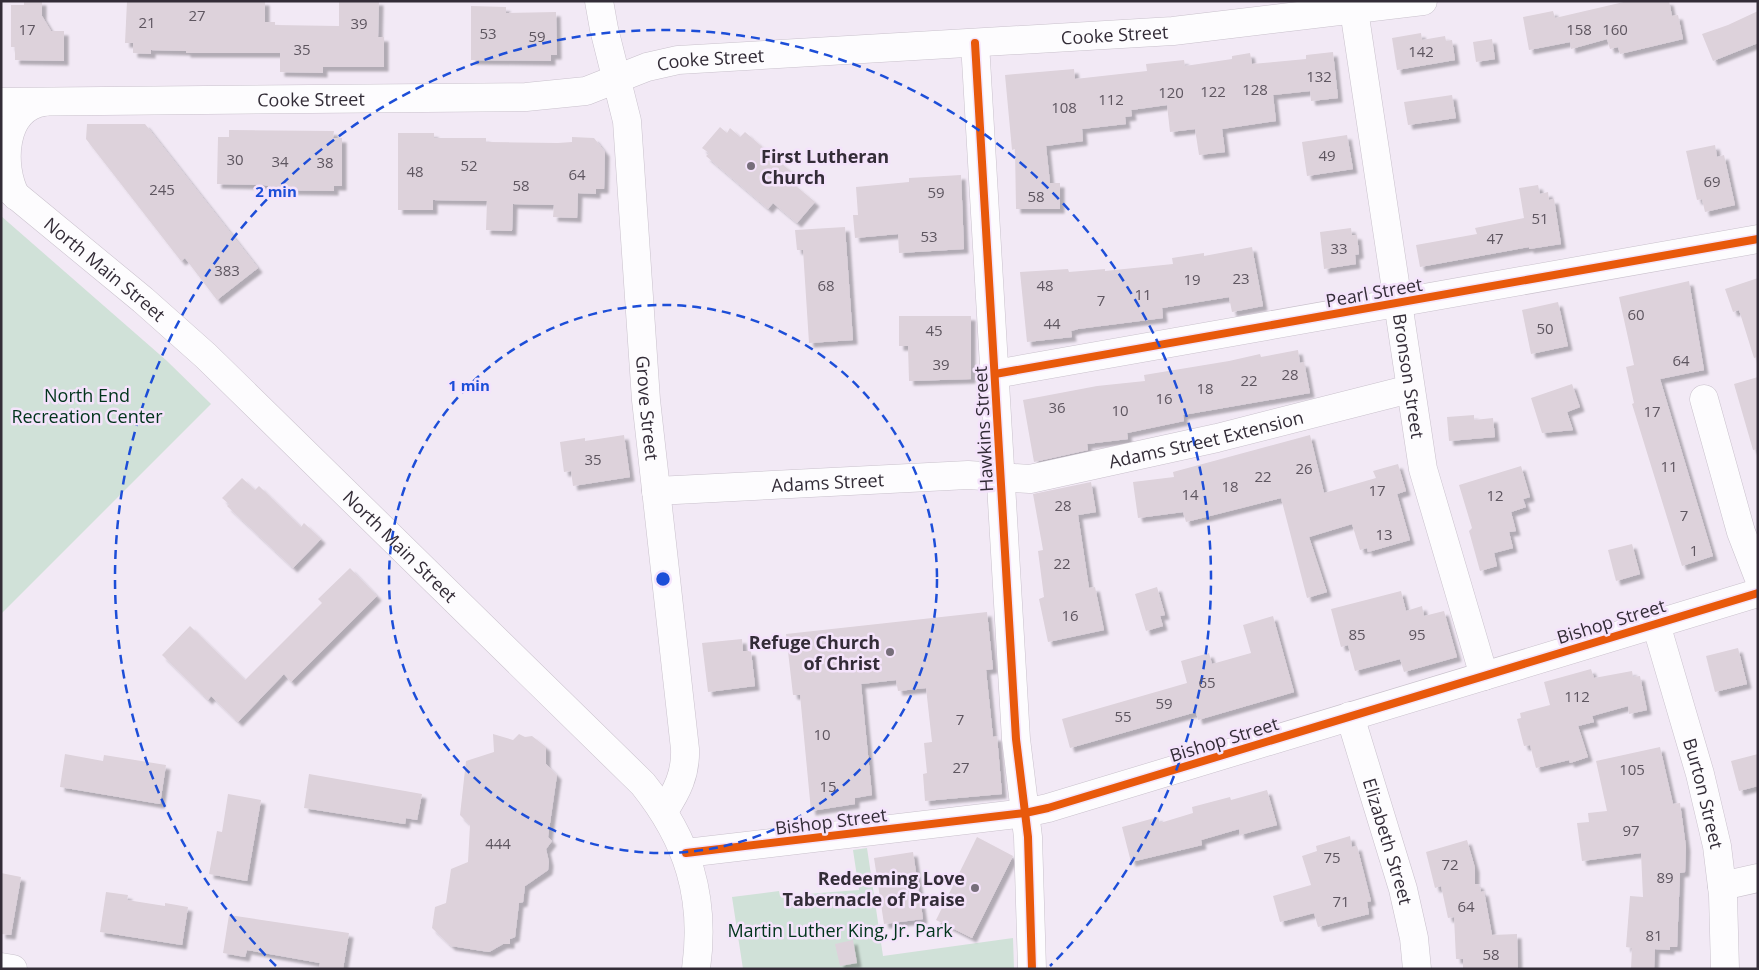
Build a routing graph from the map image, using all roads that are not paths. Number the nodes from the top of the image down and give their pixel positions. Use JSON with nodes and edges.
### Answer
{"nodes":[{"id":1,"x":599,"y":1,"type":"edge"},
{"id":2,"x":1423,"y":1,"type":"edge"},
{"id":3,"x":1354,"y":10,"type":"junction"},
{"id":4,"x":975,"y":43,"type":"junction"},
{"id":5,"x":617,"y":78,"type":"junction"},
{"id":6,"x":1,"y":102,"type":"edge"},
{"id":7,"x":50,"y":102,"type":"junction"},
{"id":8,"x":8,"y":189,"type":"edge"},
{"id":9,"x":1758,"y":239,"type":"edge"},
{"id":10,"x":1397,"y":303,"type":"junction"},
{"id":11,"x":995,"y":374,"type":"junction"},
{"id":12,"x":1410,"y":389,"type":"junction"},
{"id":13,"x":1704,"y":399,"type":"dead end"},
{"id":14,"x":1001,"y":478,"type":"junction"},
{"id":15,"x":656,"y":491,"type":"junction"},
{"id":16,"x":1758,"y":576,"type":"edge"},
{"id":17,"x":1758,"y":593,"type":"edge"},
{"id":18,"x":1656,"y":624,"type":"junction"},
{"id":19,"x":1484,"y":676,"type":"junction"},
{"id":20,"x":1350,"y":716,"type":"junction"},
{"id":21,"x":664,"y":811,"type":"junction"},
{"id":22,"x":1025,"y":813,"type":"junction"},
{"id":23,"x":686,"y":853,"type":"junction"},
{"id":24,"x":1758,"y":878,"type":"edge"},
{"id":25,"x":1722,"y":886,"type":"junction"},
{"id":26,"x":696,"y":969,"type":"edge"},
{"id":27,"x":1032,"y":969,"type":"edge"},
{"id":28,"x":1417,"y":969,"type":"edge"},
{"id":29,"x":1725,"y":969,"type":"edge"}],
"edges":[{"from":1,"to":5,"type":"street","name":"Grove Street"},
{"from":2,"to":3,"type":"street","name":"Cooke Street"},
{"from":3,"to":4,"type":"street","name":"Cooke Street"},
{"from":3,"to":10,"type":"street","name":"Bronson Street"},
{"from":4,"to":5,"type":"street","name":"Cooke Street"},
{"from":4,"to":11,"type":"street","name":"Hawkins Street"},
{"from":5,"to":7,"type":"street","name":"Cooke Street"},
{"from":5,"to":15,"type":"street","name":"Grove Street"},
{"from":6,"to":7,"type":"street","name":"Cooke Street"},
{"from":7,"to":8,"type":"street"},
{"from":8,"to":21,"type":"street","name":"North Main Street"},
{"from":9,"to":10,"type":"street","name":"Pearl Street"},
{"from":10,"to":11,"type":"street","name":"Pearl Street"},
{"from":10,"to":12,"type":"street","name":"Bronson Street"},
{"from":11,"to":14,"type":"street","name":"Hawkins Street"},
{"from":12,"to":14,"type":"street","name":"Adams Street Extension"},
{"from":12,"to":19,"type":"street","name":"Bronson Street"},
{"from":13,"to":16,"type":"street"},
{"from":14,"to":15,"type":"street","name":"Adams Street"},
{"from":14,"to":22,"type":"street","name":"Hawkins Street"},
{"from":15,"to":21,"type":"street","name":"Grove Street"},
{"from":17,"to":18,"type":"street","name":"Bishop Street"},
{"from":18,"to":19,"type":"street","name":"Bishop Street"},
{"from":18,"to":25,"type":"street","name":"Burton Street"},
{"from":19,"to":20,"type":"street","name":"Bishop Street"},
{"from":20,"to":22,"type":"street","name":"Bishop Street"},
{"from":20,"to":28,"type":"street","name":"Elizabeth Street"},
{"from":21,"to":23,"type":"street","name":"North Main Street"},
{"from":22,"to":23,"type":"street","name":"Bishop Street"},
{"from":22,"to":27,"type":"street","name":"Hawkins Street"},
{"from":23,"to":26,"type":"street","name":"North Main Street"},
{"from":24,"to":25,"type":"street"},
{"from":25,"to":29,"type":"street","name":"Burton Street"}]}
